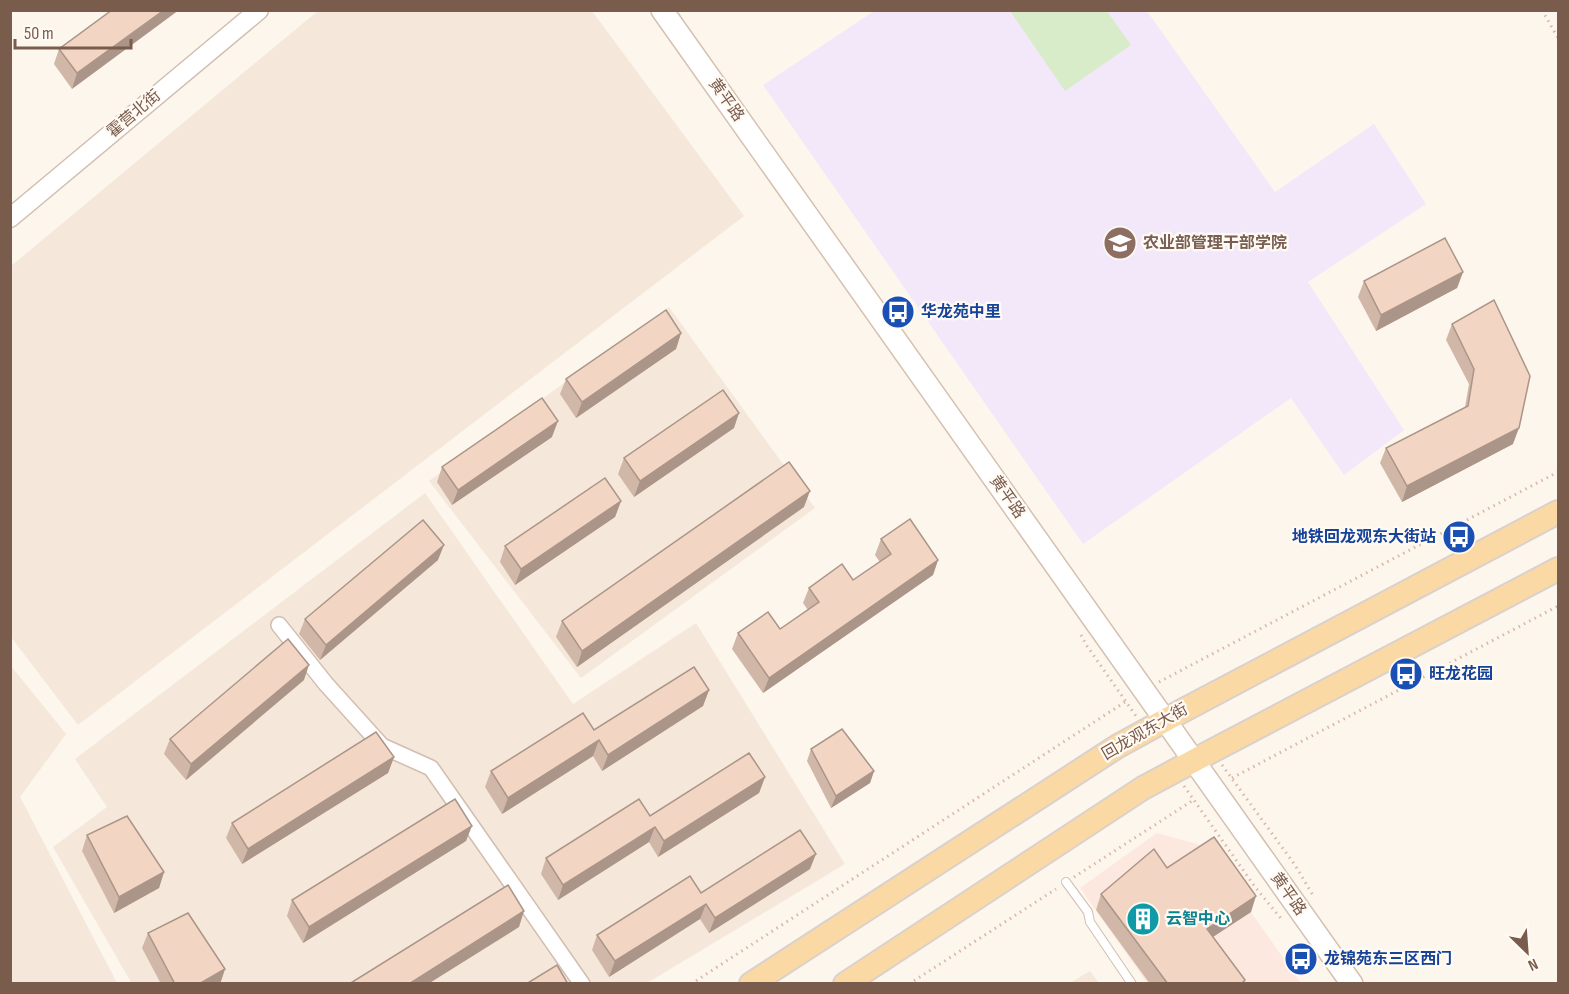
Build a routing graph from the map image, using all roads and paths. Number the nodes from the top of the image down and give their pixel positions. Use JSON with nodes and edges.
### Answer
{"nodes":[{"id":1,"x":259,"y":10,"type":"edge"},
{"id":2,"x":662,"y":10,"type":"edge"},
{"id":3,"x":1542,"y":10,"type":"edge"},
{"id":4,"x":1558,"y":38,"type":"edge"},
{"id":5,"x":10,"y":218,"type":"edge"},
{"id":6,"x":1558,"y":472,"type":"edge"},
{"id":7,"x":1558,"y":512,"type":"edge"},
{"id":8,"x":1558,"y":569,"type":"edge"},
{"id":9,"x":1558,"y":606,"type":"edge"},
{"id":10,"x":279,"y":625,"type":"dead end"},
{"id":11,"x":1209,"y":656,"type":"dead end"},
{"id":12,"x":1155,"y":674,"type":"dead end"},
{"id":13,"x":1173,"y":715,"type":"junction"},
{"id":14,"x":1093,"y":723,"type":"dead end"},
{"id":15,"x":1202,"y":756,"type":"junction"},
{"id":16,"x":1263,"y":762,"type":"dead end"},
{"id":17,"x":1252,"y":807,"type":"dead end"},
{"id":18,"x":1154,"y":826,"type":"dead end"},
{"id":19,"x":1066,"y":882,"type":"junction"},
{"id":20,"x":582,"y":984,"type":"edge"},
{"id":21,"x":691,"y":984,"type":"edge"},
{"id":22,"x":751,"y":984,"type":"edge"},
{"id":23,"x":845,"y":984,"type":"edge"},
{"id":24,"x":909,"y":984,"type":"edge"},
{"id":25,"x":1132,"y":984,"type":"edge"},
{"id":26,"x":1352,"y":984,"type":"edge"}],
"edges":[{"from":1,"to":5,"type":"street","name":"霍营北街"},
{"from":2,"to":13,"type":"main road","name":"黄平路"},
{"from":3,"to":4,"type":"path"},
{"from":6,"to":11,"type":"path"},
{"from":7,"to":13,"type":"main road","name":"回龙观东大街"},
{"from":8,"to":15,"type":"main road"},
{"from":9,"to":16,"type":"path"},
{"from":10,"to":20,"type":"street"},
{"from":12,"to":13,"type":"path"},
{"from":13,"to":15,"type":"main road","name":"黄平路"},
{"from":13,"to":22,"type":"main road","name":"回龙观东大街"},
{"from":14,"to":21,"type":"path"},
{"from":15,"to":17,"type":"path"},
{"from":15,"to":23,"type":"main road"},
{"from":15,"to":26,"type":"main road","name":"黄平路"},
{"from":18,"to":19,"type":"path"},
{"from":19,"to":24,"type":"path"},
{"from":19,"to":25,"type":"lane"}]}
